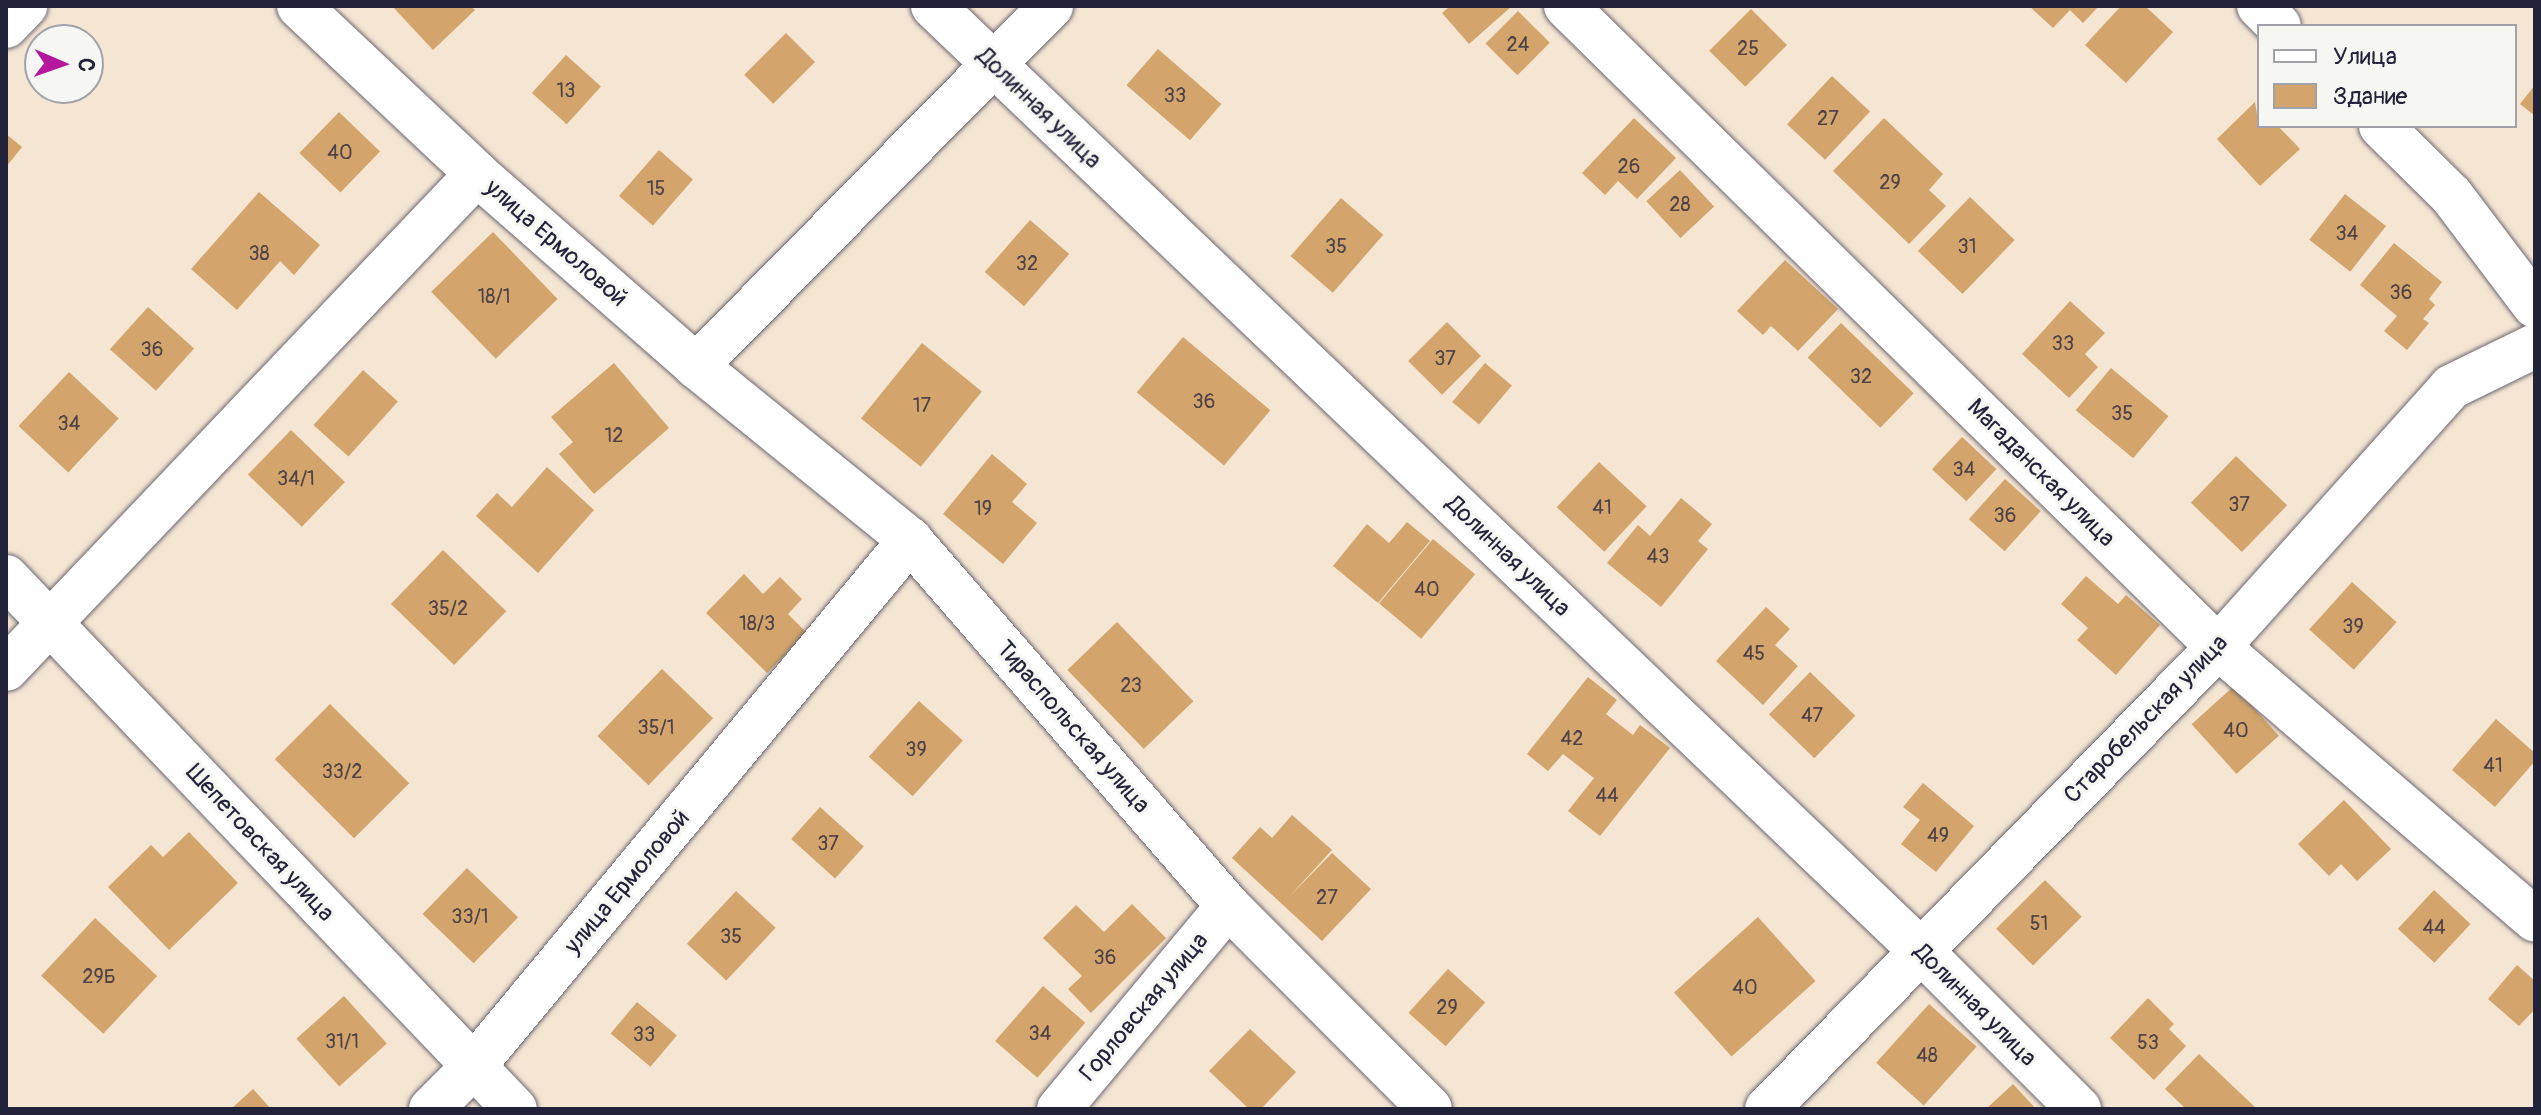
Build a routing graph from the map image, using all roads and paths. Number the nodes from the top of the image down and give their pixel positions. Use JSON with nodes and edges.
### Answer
{"nodes":[{"id":1,"x":25,"y":6,"type":"edge"},
{"id":2,"x":299,"y":6,"type":"edge"},
{"id":3,"x":933,"y":6,"type":"edge"},
{"id":4,"x":1051,"y":6,"type":"edge"},
{"id":5,"x":1566,"y":6,"type":"edge"},
{"id":6,"x":2259,"y":6,"type":"edge"},
{"id":7,"x":2277,"y":24,"type":"edge"},
{"id":8,"x":6,"y":26,"type":"edge"},
{"id":9,"x":995,"y":66,"type":"junction"},
{"id":10,"x":2383,"y":128,"type":"edge"},
{"id":11,"x":477,"y":174,"type":"junction"},
{"id":12,"x":2535,"y":306,"type":"edge"},
{"id":13,"x":2535,"y":346,"type":"edge"},
{"id":14,"x":696,"y":366,"type":"junction"},
{"id":15,"x":910,"y":540,"type":"junction"},
{"id":16,"x":6,"y":577,"type":"edge"},
{"id":17,"x":52,"y":623,"type":"junction"},
{"id":18,"x":2218,"y":647,"type":"junction"},
{"id":19,"x":6,"y":669,"type":"edge"},
{"id":20,"x":1228,"y":906,"type":"junction"},
{"id":21,"x":2535,"y":920,"type":"edge"},
{"id":22,"x":1920,"y":950,"type":"junction"},
{"id":23,"x":473,"y":1067,"type":"junction"},
{"id":24,"x":431,"y":1109,"type":"edge"},
{"id":25,"x":515,"y":1109,"type":"edge"},
{"id":26,"x":1059,"y":1109,"type":"edge"},
{"id":27,"x":1430,"y":1109,"type":"edge"},
{"id":28,"x":1767,"y":1109,"type":"edge"},
{"id":29,"x":2079,"y":1109,"type":"edge"}],
"edges":[{"from":1,"to":8,"type":"street"},
{"from":2,"to":11,"type":"street"},
{"from":3,"to":9,"type":"street","name":"Долинная улица"},
{"from":4,"to":9,"type":"street"},
{"from":5,"to":18,"type":"street","name":"Магаданская улица"},
{"from":6,"to":7,"type":"street"},
{"from":9,"to":14,"type":"street"},
{"from":9,"to":22,"type":"street","name":"Долинная улица"},
{"from":10,"to":12,"type":"street"},
{"from":11,"to":14,"type":"street","name":"улица Ермоловой"},
{"from":11,"to":17,"type":"street","name":"улица Ермоловой"},
{"from":13,"to":18,"type":"street","name":"Старобельская улица"},
{"from":14,"to":15,"type":"street","name":"Тираспольская улица"},
{"from":15,"to":20,"type":"street","name":"Тираспольская улица"},
{"from":15,"to":23,"type":"street","name":"улица Ермоловой"},
{"from":16,"to":17,"type":"street","name":"Шепетовская улица"},
{"from":17,"to":19,"type":"street","name":"улица Ермоловой"},
{"from":17,"to":23,"type":"street","name":"Шепетовская улица"},
{"from":18,"to":21,"type":"street","name":"Магаданская улица"},
{"from":18,"to":22,"type":"street","name":"Старобельская улица"},
{"from":20,"to":26,"type":"street","name":"Горловская улица"},
{"from":20,"to":27,"type":"street","name":"Тираспольская улица"},
{"from":22,"to":28,"type":"street","name":"Старобельская улица"},
{"from":22,"to":29,"type":"street","name":"Долинная улица"},
{"from":23,"to":24,"type":"street","name":"улица Ермоловой"},
{"from":23,"to":25,"type":"street","name":"Шепетовская улица"}]}
